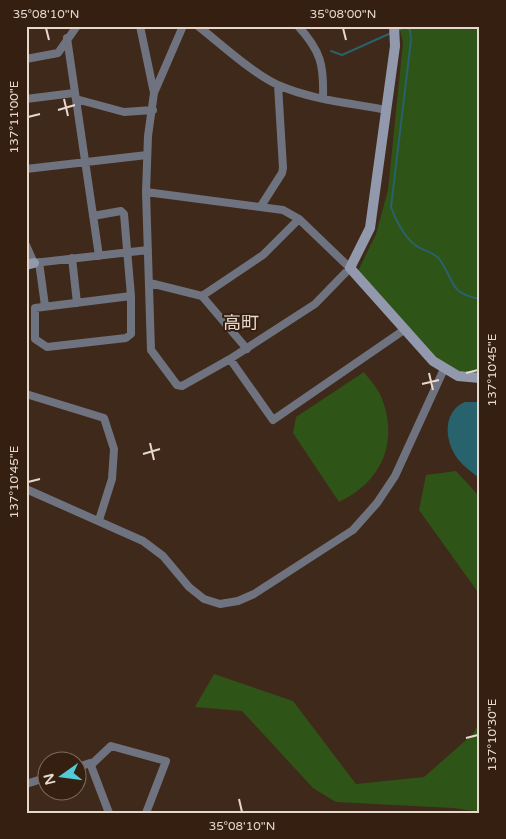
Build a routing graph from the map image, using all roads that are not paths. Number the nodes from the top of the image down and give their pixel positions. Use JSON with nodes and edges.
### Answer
{"nodes":[{"id":1,"x":77,"y":26,"type":"edge"},
{"id":2,"x":140,"y":26,"type":"edge"},
{"id":3,"x":182,"y":26,"type":"edge"},
{"id":4,"x":198,"y":26,"type":"edge"},
{"id":5,"x":298,"y":26,"type":"edge"},
{"id":6,"x":394,"y":26,"type":"edge"},
{"id":7,"x":67,"y":38,"type":"junction"},
{"id":8,"x":26,"y":59,"type":"edge"},
{"id":9,"x":278,"y":84,"type":"junction"},
{"id":10,"x":154,"y":93,"type":"junction"},
{"id":11,"x":75,"y":96,"type":"junction"},
{"id":12,"x":323,"y":98,"type":"junction"},
{"id":13,"x":26,"y":99,"type":"edge"},
{"id":14,"x":153,"y":110,"type":"junction"},
{"id":15,"x":386,"y":110,"type":"junction"},
{"id":16,"x":147,"y":155,"type":"junction"},
{"id":17,"x":85,"y":162,"type":"junction"},
{"id":18,"x":26,"y":169,"type":"edge"},
{"id":19,"x":146,"y":192,"type":"junction"},
{"id":20,"x":261,"y":206,"type":"junction"},
{"id":21,"x":93,"y":216,"type":"junction"},
{"id":22,"x":299,"y":219,"type":"junction"},
{"id":23,"x":26,"y":245,"type":"edge"},
{"id":24,"x":148,"y":250,"type":"junction"},
{"id":25,"x":128,"y":252,"type":"junction"},
{"id":26,"x":99,"y":256,"type":"junction"},
{"id":27,"x":72,"y":258,"type":"junction"},
{"id":28,"x":33,"y":263,"type":"edge"},
{"id":29,"x":350,"y":268,"type":"junction"},
{"id":30,"x":150,"y":284,"type":"junction"},
{"id":31,"x":131,"y":296,"type":"junction"},
{"id":32,"x":202,"y":296,"type":"junction"},
{"id":33,"x":77,"y":303,"type":"junction"},
{"id":34,"x":45,"y":306,"type":"junction"},
{"id":35,"x":404,"y":330,"type":"junction"},
{"id":36,"x":247,"y":349,"type":"junction"},
{"id":37,"x":230,"y":359,"type":"junction"},
{"id":38,"x":444,"y":369,"type":"junction"},
{"id":39,"x":480,"y":378,"type":"edge"},
{"id":40,"x":26,"y":394,"type":"edge"},
{"id":41,"x":26,"y":489,"type":"edge"},
{"id":42,"x":99,"y":520,"type":"junction"},
{"id":43,"x":88,"y":764,"type":"edge"},
{"id":44,"x":91,"y":765,"type":"junction"},
{"id":45,"x":38,"y":780,"type":"edge"},
{"id":46,"x":26,"y":784,"type":"edge"},
{"id":47,"x":109,"y":813,"type":"edge"},
{"id":48,"x":148,"y":813,"type":"edge"},
{"id":49,"x":155,"y":813,"type":"edge"}],
"edges":[{"from":1,"to":7,"type":"street"},
{"from":2,"to":10,"type":"street"},
{"from":3,"to":10,"type":"street"},
{"from":4,"to":9,"type":"street"},
{"from":5,"to":12,"type":"street"},
{"from":6,"to":15,"type":"street"},
{"from":7,"to":8,"type":"street"},
{"from":7,"to":11,"type":"street"},
{"from":9,"to":12,"type":"street"},
{"from":9,"to":20,"type":"street"},
{"from":10,"to":14,"type":"street"},
{"from":11,"to":13,"type":"street"},
{"from":11,"to":14,"type":"street"},
{"from":11,"to":17,"type":"street"},
{"from":12,"to":15,"type":"street"},
{"from":14,"to":16,"type":"street"},
{"from":15,"to":29,"type":"street"},
{"from":16,"to":17,"type":"street"},
{"from":16,"to":19,"type":"street"},
{"from":17,"to":18,"type":"street"},
{"from":17,"to":21,"type":"street"},
{"from":19,"to":20,"type":"street"},
{"from":19,"to":24,"type":"street"},
{"from":20,"to":22,"type":"street"},
{"from":21,"to":25,"type":"street"},
{"from":21,"to":26,"type":"street"},
{"from":22,"to":29,"type":"street"},
{"from":22,"to":32,"type":"street"},
{"from":23,"to":28,"type":"street"},
{"from":24,"to":25,"type":"street"},
{"from":24,"to":30,"type":"street"},
{"from":25,"to":26,"type":"street"},
{"from":25,"to":31,"type":"street"},
{"from":26,"to":27,"type":"street"},
{"from":27,"to":28,"type":"street"},
{"from":27,"to":33,"type":"street"},
{"from":28,"to":34,"type":"street"},
{"from":29,"to":35,"type":"street"},
{"from":29,"to":36,"type":"street"},
{"from":30,"to":32,"type":"street"},
{"from":30,"to":37,"type":"street"},
{"from":31,"to":33,"type":"street"},
{"from":31,"to":34,"type":"street"},
{"from":32,"to":36,"type":"street"},
{"from":33,"to":34,"type":"street"},
{"from":35,"to":37,"type":"street"},
{"from":35,"to":38,"type":"street"},
{"from":36,"to":37,"type":"street"},
{"from":38,"to":39,"type":"street"},
{"from":38,"to":42,"type":"street"},
{"from":40,"to":42,"type":"street"},
{"from":41,"to":42,"type":"street"},
{"from":43,"to":44,"type":"street"},
{"from":44,"to":47,"type":"street"},
{"from":44,"to":48,"type":"street"},
{"from":45,"to":46,"type":"street"},
{"from":48,"to":49,"type":"street"}]}
